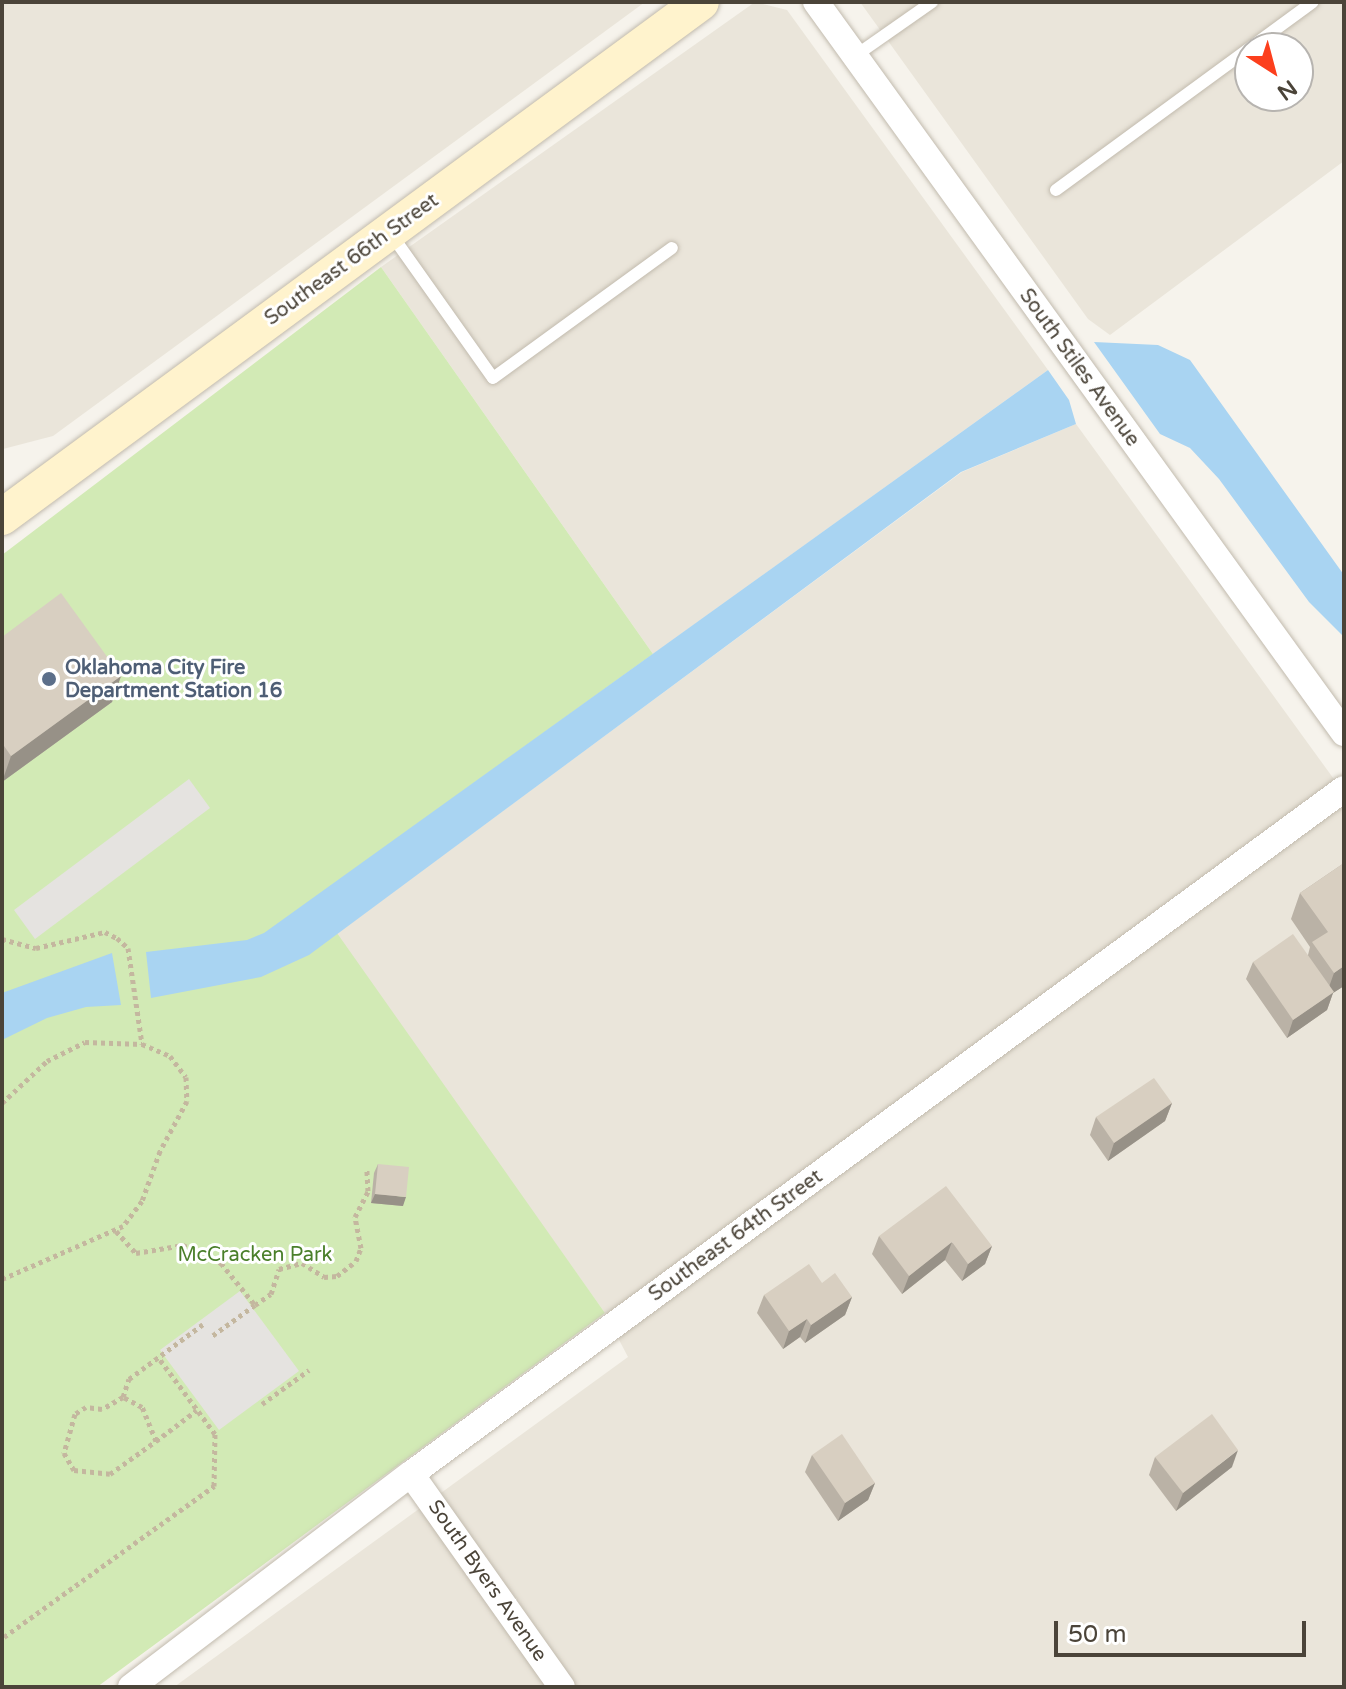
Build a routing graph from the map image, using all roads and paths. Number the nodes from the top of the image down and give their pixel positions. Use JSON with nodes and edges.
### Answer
{"nodes":[{"id":1,"x":701,"y":2,"type":"edge"},
{"id":2,"x":816,"y":2,"type":"edge"},
{"id":3,"x":932,"y":2,"type":"edge"},
{"id":4,"x":1313,"y":2,"type":"edge"},
{"id":5,"x":855,"y":56,"type":"junction"},
{"id":6,"x":1056,"y":190,"type":"dead end"},
{"id":7,"x":390,"y":232,"type":"junction"},
{"id":8,"x":672,"y":248,"type":"dead end"},
{"id":9,"x":5,"y":509,"type":"edge"},
{"id":10,"x":1344,"y":733,"type":"edge"},
{"id":11,"x":1344,"y":789,"type":"edge"},
{"id":12,"x":2,"y":939,"type":"edge"},
{"id":13,"x":142,"y":1044,"type":"junction"},
{"id":14,"x":2,"y":1103,"type":"edge"},
{"id":15,"x":367,"y":1169,"type":"dead end"},
{"id":16,"x":116,"y":1231,"type":"junction"},
{"id":17,"x":2,"y":1279,"type":"edge"},
{"id":18,"x":255,"y":1305,"type":"junction"},
{"id":19,"x":203,"y":1324,"type":"dead end"},
{"id":20,"x":212,"y":1336,"type":"dead end"},
{"id":21,"x":158,"y":1357,"type":"junction"},
{"id":22,"x":309,"y":1370,"type":"dead end"},
{"id":23,"x":123,"y":1397,"type":"junction"},
{"id":24,"x":262,"y":1404,"type":"dead end"},
{"id":25,"x":197,"y":1410,"type":"junction"},
{"id":26,"x":156,"y":1441,"type":"junction"},
{"id":27,"x":411,"y":1474,"type":"junction"},
{"id":28,"x":4,"y":1637,"type":"edge"},
{"id":29,"x":131,"y":1687,"type":"edge"},
{"id":30,"x":562,"y":1687,"type":"edge"}],
"edges":[{"from":1,"to":7,"type":"street","name":"Southeast 66th Street"},
{"from":2,"to":5,"type":"street","name":"South Stiles Avenue"},
{"from":3,"to":5,"type":"lane"},
{"from":4,"to":6,"type":"lane"},
{"from":5,"to":10,"type":"street","name":"South Stiles Avenue"},
{"from":7,"to":8,"type":"lane"},
{"from":7,"to":9,"type":"street","name":"Southeast 66th Street"},
{"from":11,"to":27,"type":"street","name":"Southeast 64th Street"},
{"from":12,"to":13,"type":"path"},
{"from":13,"to":14,"type":"path"},
{"from":13,"to":16,"type":"path"},
{"from":15,"to":18,"type":"path"},
{"from":16,"to":17,"type":"path"},
{"from":16,"to":18,"type":"path"},
{"from":18,"to":20,"type":"path"},
{"from":19,"to":21,"type":"path"},
{"from":21,"to":23,"type":"path"},
{"from":21,"to":25,"type":"path"},
{"from":22,"to":24,"type":"path"},
{"from":23,"to":26,"type":"path"},
{"from":23,"to":26,"type":"path"},
{"from":25,"to":26,"type":"path"},
{"from":25,"to":28,"type":"path"},
{"from":27,"to":29,"type":"street","name":"Southeast 64th Street"},
{"from":27,"to":30,"type":"street","name":"South Byers Avenue"}]}
